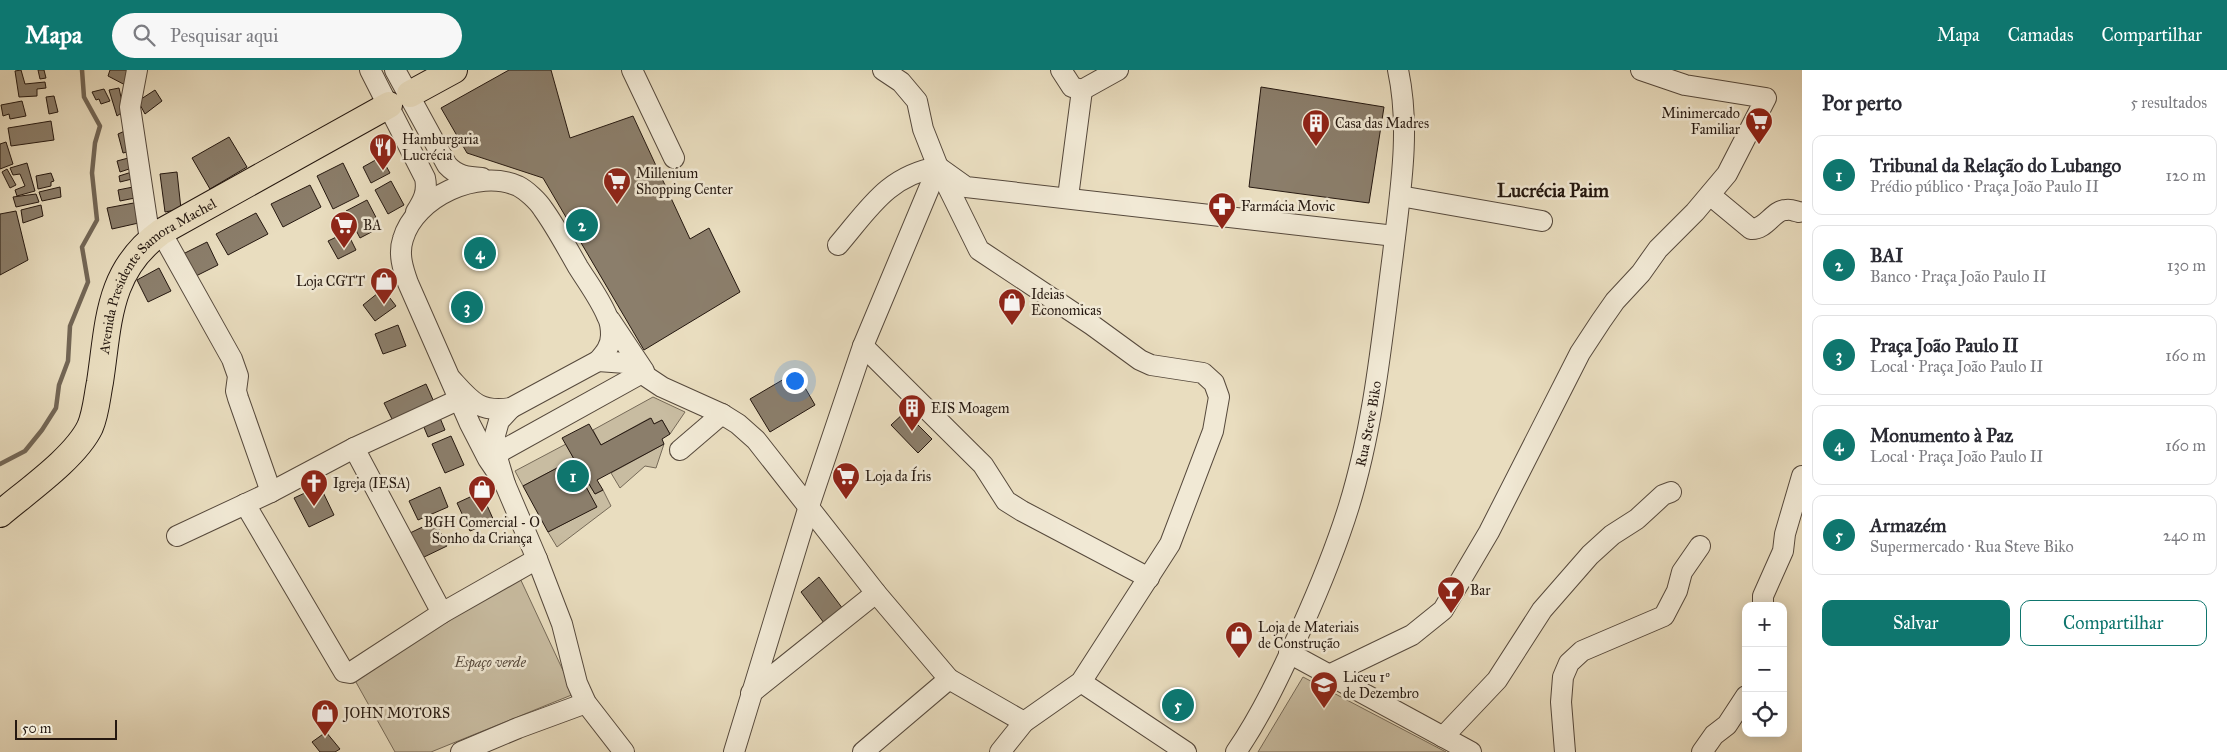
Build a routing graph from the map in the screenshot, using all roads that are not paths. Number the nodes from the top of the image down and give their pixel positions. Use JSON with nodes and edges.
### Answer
{"nodes":[{"id":1,"x":137,"y":70,"type":"edge"},
{"id":2,"x":370,"y":70,"type":"edge"},
{"id":3,"x":395,"y":70,"type":"edge"},
{"id":4,"x":454,"y":70,"type":"edge"},
{"id":5,"x":632,"y":70,"type":"edge"},
{"id":6,"x":883,"y":70,"type":"edge"},
{"id":7,"x":1062,"y":70,"type":"edge"},
{"id":8,"x":1118,"y":70,"type":"edge"},
{"id":9,"x":1398,"y":70,"type":"edge"},
{"id":10,"x":1641,"y":70,"type":"edge"},
{"id":11,"x":1082,"y":90,"type":"junction"},
{"id":12,"x":400,"y":100,"type":"junction"},
{"id":13,"x":674,"y":158,"type":"dead end"},
{"id":14,"x":938,"y":167,"type":"junction"},
{"id":15,"x":498,"y":180,"type":"junction"},
{"id":16,"x":1710,"y":194,"type":"junction"},
{"id":17,"x":1400,"y":196,"type":"junction"},
{"id":18,"x":1068,"y":197,"type":"junction"},
{"id":19,"x":1799,"y":212,"type":"dead end"},
{"id":20,"x":1542,"y":221,"type":"dead end"},
{"id":21,"x":406,"y":229,"type":"junction"},
{"id":22,"x":155,"y":236,"type":"junction"},
{"id":23,"x":1395,"y":236,"type":"junction"},
{"id":24,"x":838,"y":245,"type":"dead end"},
{"id":25,"x":608,"y":318,"type":"junction"},
{"id":26,"x":863,"y":346,"type":"junction"},
{"id":27,"x":598,"y":361,"type":"junction"},
{"id":28,"x":646,"y":376,"type":"junction"},
{"id":29,"x":451,"y":379,"type":"junction"},
{"id":30,"x":460,"y":399,"type":"junction"},
{"id":31,"x":511,"y":408,"type":"junction"},
{"id":32,"x":722,"y":414,"type":"junction"},
{"id":33,"x":354,"y":448,"type":"junction"},
{"id":34,"x":680,"y":450,"type":"dead end"},
{"id":35,"x":496,"y":454,"type":"junction"},
{"id":36,"x":505,"y":484,"type":"junction"},
{"id":37,"x":1801,"y":485,"type":"edge"},
{"id":38,"x":271,"y":492,"type":"junction"},
{"id":39,"x":1671,"y":492,"type":"dead end"},
{"id":40,"x":245,"y":504,"type":"junction"},
{"id":41,"x":809,"y":506,"type":"junction"},
{"id":42,"x":0,"y":514,"type":"edge"},
{"id":43,"x":177,"y":536,"type":"dead end"},
{"id":44,"x":1700,"y":546,"type":"dead end"},
{"id":45,"x":538,"y":560,"type":"junction"},
{"id":46,"x":1149,"y":578,"type":"junction"},
{"id":47,"x":876,"y":592,"type":"junction"},
{"id":48,"x":1763,"y":602,"type":"edge"},
{"id":49,"x":442,"y":613,"type":"junction"},
{"id":50,"x":1290,"y":654,"type":"junction"},
{"id":51,"x":1329,"y":675,"type":"junction"},
{"id":52,"x":949,"y":679,"type":"junction"},
{"id":53,"x":1082,"y":682,"type":"junction"},
{"id":54,"x":751,"y":693,"type":"junction"},
{"id":55,"x":1742,"y":702,"type":"edge"},
{"id":56,"x":586,"y":703,"type":"junction"},
{"id":57,"x":1024,"y":722,"type":"junction"},
{"id":58,"x":518,"y":728,"type":"junction"},
{"id":59,"x":1443,"y":737,"type":"junction"},
{"id":60,"x":461,"y":752,"type":"edge"},
{"id":61,"x":502,"y":752,"type":"edge"},
{"id":62,"x":624,"y":752,"type":"edge"},
{"id":63,"x":734,"y":752,"type":"edge"},
{"id":64,"x":864,"y":752,"type":"edge"},
{"id":65,"x":1000,"y":752,"type":"edge"},
{"id":66,"x":1186,"y":752,"type":"edge"},
{"id":67,"x":1236,"y":752,"type":"edge"},
{"id":68,"x":1471,"y":752,"type":"edge"},
{"id":69,"x":1565,"y":752,"type":"edge"},
{"id":70,"x":1702,"y":752,"type":"edge"}],
"edges":[{"from":1,"to":22,"type":"street"},
{"from":2,"to":12,"type":"street"},
{"from":3,"to":12,"type":"street"},
{"from":4,"to":12,"type":"main road","name":"Avenida Presidente Samora Machel"},
{"from":5,"to":13,"type":"street"},
{"from":6,"to":14,"type":"street"},
{"from":7,"to":11,"type":"street"},
{"from":8,"to":11,"type":"street"},
{"from":9,"to":17,"type":"street","name":"Rua Steve Biko"},
{"from":10,"to":16,"type":"street"},
{"from":11,"to":18,"type":"street"},
{"from":12,"to":15,"type":"street"},
{"from":12,"to":21,"type":"street"},
{"from":12,"to":22,"type":"main road","name":"Avenida Presidente Samora Machel"},
{"from":14,"to":18,"type":"street"},
{"from":14,"to":24,"type":"street"},
{"from":14,"to":26,"type":"street"},
{"from":14,"to":46,"type":"street"},
{"from":15,"to":21,"type":"street"},
{"from":15,"to":25,"type":"street"},
{"from":16,"to":19,"type":"street"},
{"from":16,"to":51,"type":"street"},
{"from":17,"to":20,"type":"street"},
{"from":17,"to":23,"type":"street","name":"Rua Steve Biko"},
{"from":18,"to":23,"type":"street"},
{"from":21,"to":29,"type":"street"},
{"from":22,"to":38,"type":"street"},
{"from":22,"to":42,"type":"main road","name":"Avenida Presidente Samora Machel"},
{"from":23,"to":50,"type":"street","name":"Rua Steve Biko"},
{"from":25,"to":27,"type":"street"},
{"from":25,"to":28,"type":"street"},
{"from":26,"to":41,"type":"street"},
{"from":26,"to":46,"type":"street"},
{"from":27,"to":28,"type":"street"},
{"from":27,"to":31,"type":"street"},
{"from":28,"to":32,"type":"street"},
{"from":28,"to":35,"type":"street"},
{"from":29,"to":30,"type":"street"},
{"from":29,"to":31,"type":"street"},
{"from":30,"to":33,"type":"street"},
{"from":30,"to":36,"type":"street"},
{"from":31,"to":35,"type":"street"},
{"from":32,"to":34,"type":"street"},
{"from":32,"to":41,"type":"street"},
{"from":33,"to":38,"type":"street"},
{"from":33,"to":49,"type":"street"},
{"from":35,"to":36,"type":"street"},
{"from":36,"to":45,"type":"street"},
{"from":37,"to":48,"type":"street"},
{"from":38,"to":40,"type":"street"},
{"from":39,"to":59,"type":"street"},
{"from":40,"to":43,"type":"street"},
{"from":40,"to":49,"type":"street"},
{"from":41,"to":47,"type":"street"},
{"from":41,"to":54,"type":"street"},
{"from":44,"to":69,"type":"street"},
{"from":45,"to":49,"type":"street"},
{"from":45,"to":56,"type":"street"},
{"from":46,"to":53,"type":"street"},
{"from":47,"to":52,"type":"street"},
{"from":47,"to":54,"type":"street"},
{"from":50,"to":51,"type":"street"},
{"from":50,"to":67,"type":"street","name":"Rua Steve Biko"},
{"from":51,"to":59,"type":"street"},
{"from":52,"to":57,"type":"street"},
{"from":52,"to":64,"type":"street"},
{"from":53,"to":57,"type":"street"},
{"from":53,"to":66,"type":"street"},
{"from":54,"to":63,"type":"street"},
{"from":55,"to":70,"type":"street"},
{"from":56,"to":58,"type":"street"},
{"from":56,"to":62,"type":"street"},
{"from":57,"to":65,"type":"street"},
{"from":58,"to":60,"type":"street"},
{"from":58,"to":61,"type":"street"},
{"from":59,"to":68,"type":"street"}]}
